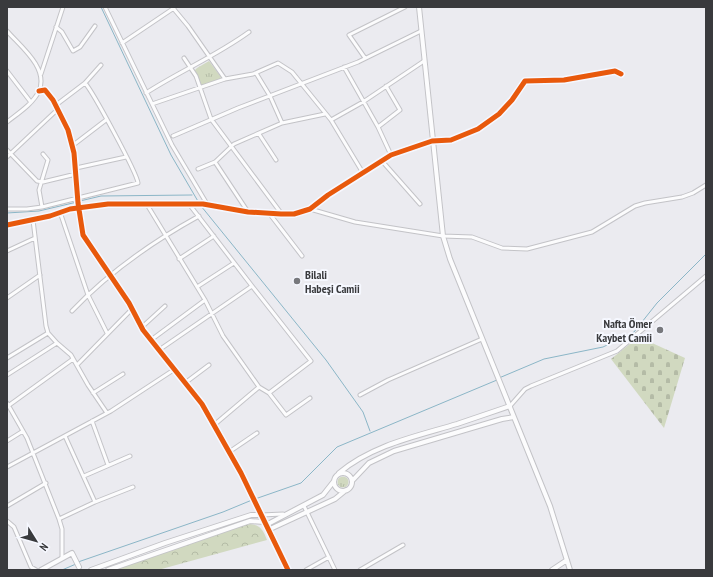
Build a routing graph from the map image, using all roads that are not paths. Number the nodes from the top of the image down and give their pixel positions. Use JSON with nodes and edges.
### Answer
{"nodes":[{"id":1,"x":63,"y":7,"type":"edge"},
{"id":2,"x":105,"y":7,"type":"edge"},
{"id":3,"x":405,"y":7,"type":"edge"},
{"id":4,"x":419,"y":7,"type":"edge"},
{"id":5,"x":174,"y":8,"type":"edge"},
{"id":6,"x":95,"y":26,"type":"dead end"},
{"id":7,"x":56,"y":27,"type":"junction"},
{"id":8,"x":7,"y":31,"type":"edge"},
{"id":9,"x":421,"y":31,"type":"junction"},
{"id":10,"x":249,"y":32,"type":"dead end"},
{"id":11,"x":122,"y":42,"type":"junction"},
{"id":12,"x":210,"y":57,"type":"junction"},
{"id":13,"x":184,"y":58,"type":"dead end"},
{"id":14,"x":365,"y":58,"type":"junction"},
{"id":15,"x":424,"y":61,"type":"junction"},
{"id":16,"x":101,"y":66,"type":"dead end"},
{"id":17,"x":344,"y":67,"type":"junction"},
{"id":18,"x":191,"y":68,"type":"junction"},
{"id":19,"x":7,"y":72,"type":"edge"},
{"id":20,"x":256,"y":73,"type":"junction"},
{"id":21,"x":40,"y":74,"type":"junction"},
{"id":22,"x":621,"y":74,"type":"dead end"},
{"id":23,"x":225,"y":79,"type":"junction"},
{"id":24,"x":85,"y":83,"type":"junction"},
{"id":25,"x":301,"y":84,"type":"junction"},
{"id":26,"x":386,"y":86,"type":"junction"},
{"id":27,"x":200,"y":88,"type":"junction"},
{"id":28,"x":39,"y":91,"type":"junction"},
{"id":29,"x":146,"y":93,"type":"junction"},
{"id":30,"x":270,"y":96,"type":"junction"},
{"id":31,"x":30,"y":101,"type":"junction"},
{"id":32,"x":363,"y":102,"type":"junction"},
{"id":33,"x":152,"y":104,"type":"junction"},
{"id":34,"x":56,"y":106,"type":"junction"},
{"id":35,"x":58,"y":110,"type":"junction"},
{"id":36,"x":325,"y":114,"type":"junction"},
{"id":37,"x":211,"y":119,"type":"junction"},
{"id":38,"x":106,"y":120,"type":"junction"},
{"id":39,"x":331,"y":120,"type":"junction"},
{"id":40,"x":7,"y":122,"type":"edge"},
{"id":41,"x":282,"y":123,"type":"junction"},
{"id":42,"x":378,"y":126,"type":"junction"},
{"id":43,"x":259,"y":134,"type":"junction"},
{"id":44,"x":173,"y":136,"type":"dead end"},
{"id":45,"x":432,"y":141,"type":"junction"},
{"id":46,"x":72,"y":146,"type":"junction"},
{"id":47,"x":232,"y":146,"type":"junction"},
{"id":48,"x":7,"y":150,"type":"edge"},
{"id":49,"x":10,"y":153,"type":"junction"},
{"id":50,"x":43,"y":154,"type":"dead end"},
{"id":51,"x":126,"y":156,"type":"junction"},
{"id":52,"x":391,"y":156,"type":"junction"},
{"id":53,"x":7,"y":157,"type":"edge"},
{"id":54,"x":276,"y":160,"type":"dead end"},
{"id":55,"x":382,"y":161,"type":"junction"},
{"id":56,"x":215,"y":162,"type":"junction"},
{"id":57,"x":76,"y":168,"type":"junction"},
{"id":58,"x":198,"y":169,"type":"dead end"},
{"id":59,"x":363,"y":173,"type":"junction"},
{"id":60,"x":76,"y":174,"type":"junction"},
{"id":61,"x":41,"y":182,"type":"junction"},
{"id":62,"x":706,"y":185,"type":"edge"},
{"id":63,"x":78,"y":201,"type":"junction"},
{"id":64,"x":146,"y":203,"type":"junction"},
{"id":65,"x":189,"y":204,"type":"junction"},
{"id":66,"x":205,"y":204,"type":"junction"},
{"id":67,"x":420,"y":204,"type":"dead end"},
{"id":68,"x":42,"y":207,"type":"junction"},
{"id":69,"x":7,"y":209,"type":"edge"},
{"id":70,"x":310,"y":209,"type":"junction"},
{"id":71,"x":60,"y":212,"type":"junction"},
{"id":72,"x":248,"y":212,"type":"junction"},
{"id":73,"x":269,"y":213,"type":"junction"},
{"id":74,"x":281,"y":214,"type":"junction"},
{"id":75,"x":199,"y":216,"type":"junction"},
{"id":76,"x":33,"y":220,"type":"junction"},
{"id":77,"x":7,"y":225,"type":"edge"},
{"id":78,"x":164,"y":235,"type":"junction"},
{"id":79,"x":214,"y":236,"type":"junction"},
{"id":80,"x":443,"y":236,"type":"junction"},
{"id":81,"x":35,"y":238,"type":"junction"},
{"id":82,"x":7,"y":251,"type":"edge"},
{"id":83,"x":302,"y":256,"type":"dead end"},
{"id":84,"x":179,"y":259,"type":"junction"},
{"id":85,"x":234,"y":263,"type":"junction"},
{"id":86,"x":40,"y":275,"type":"junction"},
{"id":87,"x":110,"y":276,"type":"junction"},
{"id":88,"x":706,"y":276,"type":"edge"},
{"id":89,"x":252,"y":286,"type":"junction"},
{"id":90,"x":197,"y":287,"type":"junction"},
{"id":91,"x":88,"y":295,"type":"junction"},
{"id":92,"x":7,"y":298,"type":"edge"},
{"id":93,"x":205,"y":300,"type":"junction"},
{"id":94,"x":165,"y":306,"type":"dead end"},
{"id":95,"x":132,"y":308,"type":"junction"},
{"id":96,"x":72,"y":311,"type":"dead end"},
{"id":97,"x":212,"y":313,"type":"junction"},
{"id":98,"x":142,"y":327,"type":"junction"},
{"id":99,"x":48,"y":333,"type":"junction"},
{"id":100,"x":107,"y":333,"type":"junction"},
{"id":101,"x":482,"y":339,"type":"junction"},
{"id":102,"x":151,"y":340,"type":"junction"},
{"id":103,"x":57,"y":343,"type":"junction"},
{"id":104,"x":159,"y":350,"type":"junction"},
{"id":105,"x":7,"y":358,"type":"edge"},
{"id":106,"x":73,"y":359,"type":"junction"},
{"id":107,"x":77,"y":365,"type":"junction"},
{"id":108,"x":209,"y":365,"type":"dead end"},
{"id":109,"x":174,"y":369,"type":"junction"},
{"id":110,"x":123,"y":374,"type":"dead end"},
{"id":111,"x":7,"y":375,"type":"edge"},
{"id":112,"x":185,"y":383,"type":"junction"},
{"id":113,"x":259,"y":387,"type":"junction"},
{"id":114,"x":269,"y":392,"type":"junction"},
{"id":115,"x":93,"y":393,"type":"junction"},
{"id":116,"x":360,"y":395,"type":"dead end"},
{"id":117,"x":310,"y":398,"type":"dead end"},
{"id":118,"x":7,"y":405,"type":"edge"},
{"id":119,"x":510,"y":406,"type":"junction"},
{"id":120,"x":107,"y":413,"type":"junction"},
{"id":121,"x":514,"y":418,"type":"junction"},
{"id":122,"x":92,"y":421,"type":"junction"},
{"id":123,"x":214,"y":425,"type":"junction"},
{"id":124,"x":23,"y":431,"type":"junction"},
{"id":125,"x":257,"y":433,"type":"dead end"},
{"id":126,"x":65,"y":436,"type":"junction"},
{"id":127,"x":7,"y":441,"type":"edge"},
{"id":128,"x":229,"y":452,"type":"junction"},
{"id":129,"x":31,"y":453,"type":"junction"},
{"id":130,"x":130,"y":456,"type":"dead end"},
{"id":131,"x":108,"y":465,"type":"junction"},
{"id":132,"x":7,"y":467,"type":"edge"},
{"id":133,"x":339,"y":473,"type":"junction"},
{"id":134,"x":84,"y":476,"type":"junction"},
{"id":135,"x":334,"y":481,"type":"junction"},
{"id":136,"x":352,"y":482,"type":"junction"},
{"id":137,"x":45,"y":484,"type":"junction"},
{"id":138,"x":133,"y":487,"type":"dead end"},
{"id":139,"x":346,"y":490,"type":"junction"},
{"id":140,"x":95,"y":502,"type":"junction"},
{"id":141,"x":7,"y":506,"type":"edge"},
{"id":142,"x":304,"y":506,"type":"junction"},
{"id":143,"x":307,"y":513,"type":"junction"},
{"id":144,"x":289,"y":514,"type":"junction"},
{"id":145,"x":261,"y":515,"type":"junction"},
{"id":146,"x":59,"y":519,"type":"junction"},
{"id":147,"x":7,"y":521,"type":"edge"},
{"id":148,"x":265,"y":523,"type":"junction"},
{"id":149,"x":268,"y":530,"type":"junction"},
{"id":150,"x":403,"y":545,"type":"dead end"},
{"id":151,"x":62,"y":558,"type":"junction"},
{"id":152,"x":329,"y":558,"type":"junction"},
{"id":153,"x":567,"y":560,"type":"junction"},
{"id":154,"x":570,"y":568,"type":"edge"},
{"id":155,"x":80,"y":569,"type":"edge"},
{"id":156,"x":36,"y":570,"type":"edge"},
{"id":157,"x":41,"y":570,"type":"edge"},
{"id":158,"x":91,"y":570,"type":"edge"},
{"id":159,"x":108,"y":570,"type":"edge"},
{"id":160,"x":288,"y":570,"type":"edge"},
{"id":161,"x":306,"y":570,"type":"edge"},
{"id":162,"x":336,"y":570,"type":"edge"},
{"id":163,"x":360,"y":570,"type":"edge"},
{"id":164,"x":552,"y":570,"type":"edge"},
{"id":165,"x":564,"y":570,"type":"edge"}],
"edges":[{"from":1,"to":7,"type":"street"},
{"from":2,"to":11,"type":"street"},
{"from":3,"to":14,"type":"street"},
{"from":4,"to":9,"type":"street"},
{"from":5,"to":11,"type":"street"},
{"from":5,"to":12,"type":"street"},
{"from":6,"to":7,"type":"street"},
{"from":7,"to":21,"type":"street"},
{"from":8,"to":21,"type":"street"},
{"from":9,"to":14,"type":"street"},
{"from":9,"to":15,"type":"street"},
{"from":10,"to":12,"type":"street"},
{"from":11,"to":29,"type":"street"},
{"from":12,"to":18,"type":"street"},
{"from":12,"to":23,"type":"street"},
{"from":13,"to":18,"type":"street"},
{"from":14,"to":17,"type":"street"},
{"from":15,"to":26,"type":"street"},
{"from":15,"to":45,"type":"street"},
{"from":16,"to":24,"type":"street"},
{"from":17,"to":25,"type":"street"},
{"from":17,"to":32,"type":"street"},
{"from":18,"to":27,"type":"street"},
{"from":18,"to":29,"type":"street"},
{"from":19,"to":31,"type":"street"},
{"from":20,"to":23,"type":"street"},
{"from":20,"to":25,"type":"street"},
{"from":20,"to":30,"type":"street"},
{"from":21,"to":28,"type":"street"},
{"from":22,"to":45,"type":"street"},
{"from":23,"to":27,"type":"street"},
{"from":24,"to":34,"type":"street"},
{"from":24,"to":38,"type":"street"},
{"from":25,"to":30,"type":"street"},
{"from":25,"to":36,"type":"street"},
{"from":26,"to":32,"type":"street"},
{"from":26,"to":42,"type":"street"},
{"from":27,"to":33,"type":"street"},
{"from":27,"to":37,"type":"street"},
{"from":28,"to":31,"type":"street"},
{"from":28,"to":34,"type":"street"},
{"from":29,"to":33,"type":"street"},
{"from":30,"to":37,"type":"street"},
{"from":30,"to":41,"type":"street"},
{"from":31,"to":40,"type":"street"},
{"from":32,"to":39,"type":"street"},
{"from":32,"to":42,"type":"street"},
{"from":33,"to":66,"type":"street"},
{"from":34,"to":35,"type":"street"},
{"from":35,"to":46,"type":"street"},
{"from":35,"to":49,"type":"street"},
{"from":36,"to":39,"type":"street"},
{"from":36,"to":41,"type":"street"},
{"from":37,"to":44,"type":"street"},
{"from":37,"to":47,"type":"street"},
{"from":38,"to":46,"type":"street"},
{"from":38,"to":51,"type":"street"},
{"from":39,"to":59,"type":"street"},
{"from":41,"to":43,"type":"street"},
{"from":42,"to":52,"type":"street"},
{"from":43,"to":47,"type":"street"},
{"from":43,"to":54,"type":"street"},
{"from":45,"to":52,"type":"street"},
{"from":45,"to":80,"type":"street"},
{"from":46,"to":57,"type":"street"},
{"from":47,"to":56,"type":"street"},
{"from":47,"to":74,"type":"street"},
{"from":48,"to":49,"type":"street"},
{"from":49,"to":53,"type":"street"},
{"from":49,"to":61,"type":"street"},
{"from":50,"to":61,"type":"street"},
{"from":51,"to":57,"type":"street"},
{"from":51,"to":63,"type":"street"},
{"from":52,"to":55,"type":"street"},
{"from":55,"to":59,"type":"street"},
{"from":55,"to":67,"type":"street"},
{"from":56,"to":58,"type":"street"},
{"from":56,"to":72,"type":"street"},
{"from":57,"to":60,"type":"street"},
{"from":59,"to":70,"type":"street"},
{"from":60,"to":61,"type":"street"},
{"from":60,"to":63,"type":"street"},
{"from":61,"to":68,"type":"street"},
{"from":62,"to":80,"type":"street"},
{"from":63,"to":64,"type":"street"},
{"from":63,"to":68,"type":"street"},
{"from":63,"to":71,"type":"street"},
{"from":63,"to":87,"type":"street"},
{"from":64,"to":65,"type":"street"},
{"from":64,"to":78,"type":"street"},
{"from":65,"to":66,"type":"street"},
{"from":65,"to":75,"type":"street"},
{"from":66,"to":72,"type":"street"},
{"from":68,"to":69,"type":"street"},
{"from":70,"to":74,"type":"street"},
{"from":70,"to":80,"type":"street"},
{"from":71,"to":76,"type":"street"},
{"from":71,"to":91,"type":"street"},
{"from":72,"to":73,"type":"street"},
{"from":73,"to":74,"type":"street"},
{"from":73,"to":83,"type":"street"},
{"from":75,"to":78,"type":"street"},
{"from":75,"to":79,"type":"street"},
{"from":76,"to":77,"type":"street"},
{"from":76,"to":81,"type":"street"},
{"from":78,"to":84,"type":"street"},
{"from":78,"to":87,"type":"street"},
{"from":79,"to":84,"type":"street"},
{"from":79,"to":85,"type":"street"},
{"from":80,"to":101,"type":"street"},
{"from":81,"to":82,"type":"street"},
{"from":81,"to":86,"type":"street"},
{"from":84,"to":90,"type":"street"},
{"from":85,"to":89,"type":"street"},
{"from":85,"to":90,"type":"street"},
{"from":86,"to":92,"type":"street"},
{"from":86,"to":99,"type":"street"},
{"from":87,"to":91,"type":"street"},
{"from":87,"to":95,"type":"street"},
{"from":88,"to":119,"type":"street"},
{"from":89,"to":97,"type":"street"},
{"from":89,"to":114,"type":"street"},
{"from":90,"to":93,"type":"street"},
{"from":91,"to":96,"type":"street"},
{"from":91,"to":100,"type":"street"},
{"from":93,"to":97,"type":"street"},
{"from":93,"to":102,"type":"street"},
{"from":94,"to":98,"type":"street"},
{"from":95,"to":98,"type":"street"},
{"from":95,"to":100,"type":"street"},
{"from":97,"to":104,"type":"street"},
{"from":97,"to":113,"type":"street"},
{"from":98,"to":102,"type":"street"},
{"from":99,"to":103,"type":"street"},
{"from":99,"to":105,"type":"street"},
{"from":100,"to":107,"type":"street"},
{"from":101,"to":116,"type":"street"},
{"from":101,"to":119,"type":"street"},
{"from":102,"to":104,"type":"street"},
{"from":103,"to":106,"type":"street"},
{"from":103,"to":111,"type":"street"},
{"from":104,"to":109,"type":"street"},
{"from":106,"to":107,"type":"street"},
{"from":106,"to":118,"type":"street"},
{"from":107,"to":115,"type":"street"},
{"from":108,"to":112,"type":"street"},
{"from":109,"to":112,"type":"street"},
{"from":109,"to":120,"type":"street"},
{"from":110,"to":115,"type":"street"},
{"from":112,"to":123,"type":"street"},
{"from":113,"to":114,"type":"street"},
{"from":113,"to":123,"type":"street"},
{"from":114,"to":117,"type":"street"},
{"from":115,"to":120,"type":"street"},
{"from":118,"to":124,"type":"street"},
{"from":119,"to":121,"type":"street"},
{"from":119,"to":133,"type":"street"},
{"from":120,"to":122,"type":"street"},
{"from":121,"to":136,"type":"street"},
{"from":121,"to":153,"type":"street"},
{"from":122,"to":126,"type":"street"},
{"from":122,"to":131,"type":"street"},
{"from":123,"to":128,"type":"street"},
{"from":124,"to":127,"type":"street"},
{"from":124,"to":129,"type":"street"},
{"from":125,"to":128,"type":"street"},
{"from":126,"to":129,"type":"street"},
{"from":126,"to":134,"type":"street"},
{"from":128,"to":145,"type":"street"},
{"from":129,"to":132,"type":"street"},
{"from":129,"to":137,"type":"street"},
{"from":130,"to":131,"type":"street"},
{"from":131,"to":134,"type":"street"},
{"from":133,"to":135,"type":"street"},
{"from":133,"to":136,"type":"street"},
{"from":134,"to":140,"type":"street"},
{"from":135,"to":139,"type":"street"},
{"from":135,"to":142,"type":"street"},
{"from":136,"to":139,"type":"street"},
{"from":137,"to":141,"type":"street"},
{"from":137,"to":146,"type":"street"},
{"from":138,"to":140,"type":"street"},
{"from":139,"to":143,"type":"street"},
{"from":140,"to":146,"type":"street"},
{"from":142,"to":143,"type":"street"},
{"from":142,"to":144,"type":"street"},
{"from":143,"to":149,"type":"street"},
{"from":143,"to":152,"type":"street"},
{"from":144,"to":145,"type":"street"},
{"from":144,"to":148,"type":"street"},
{"from":145,"to":148,"type":"street"},
{"from":145,"to":158,"type":"street"},
{"from":146,"to":151,"type":"street"},
{"from":147,"to":156,"type":"street"},
{"from":148,"to":149,"type":"street"},
{"from":148,"to":159,"type":"street"},
{"from":149,"to":160,"type":"street"},
{"from":150,"to":163,"type":"street"},
{"from":151,"to":155,"type":"street"},
{"from":151,"to":157,"type":"street"},
{"from":152,"to":161,"type":"street"},
{"from":152,"to":162,"type":"street"},
{"from":153,"to":154,"type":"street"},
{"from":153,"to":164,"type":"street"},
{"from":154,"to":165,"type":"street"}]}
